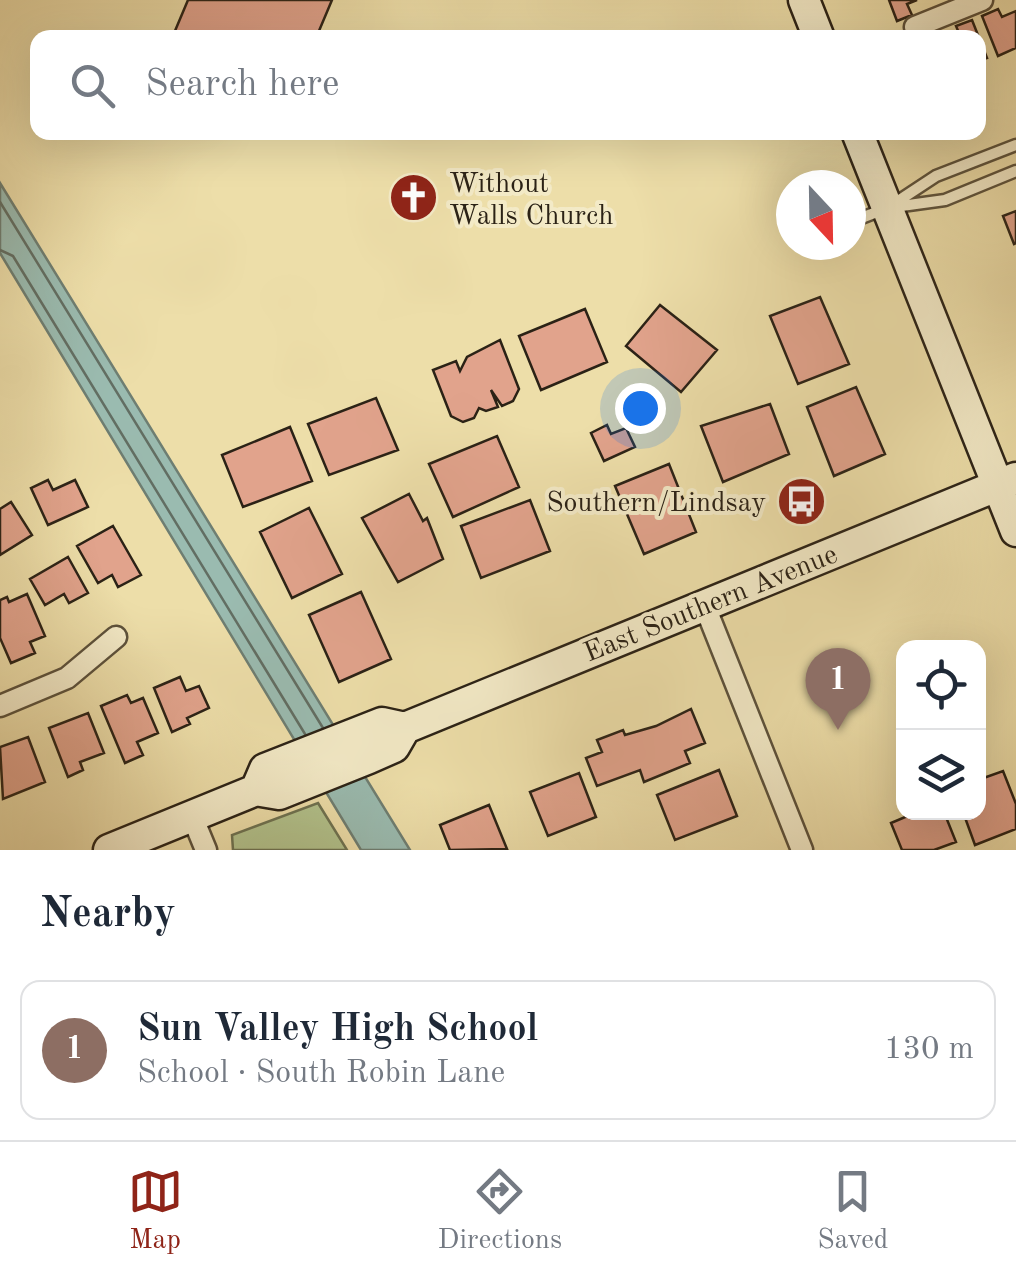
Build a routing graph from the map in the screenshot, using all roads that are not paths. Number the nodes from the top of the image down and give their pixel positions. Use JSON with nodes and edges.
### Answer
{"nodes":[{"id":1,"x":804,"y":0,"type":"edge"},
{"id":2,"x":975,"y":1,"type":"edge"},
{"id":3,"x":915,"y":26,"type":"dead end"},
{"id":4,"x":816,"y":30,"type":"edge"},
{"id":5,"x":860,"y":140,"type":"edge"},
{"id":6,"x":1016,"y":145,"type":"edge"},
{"id":7,"x":1016,"y":171,"type":"edge"},
{"id":8,"x":888,"y":208,"type":"junction"},
{"id":9,"x":866,"y":216,"type":"edge"},
{"id":10,"x":1007,"y":482,"type":"edge"},
{"id":11,"x":1016,"y":531,"type":"edge"},
{"id":12,"x":704,"y":604,"type":"junction"},
{"id":13,"x":116,"y":637,"type":"dead end"},
{"id":14,"x":0,"y":706,"type":"edge"},
{"id":15,"x":192,"y":816,"type":"junction"},
{"id":16,"x":109,"y":850,"type":"edge"},
{"id":17,"x":206,"y":850,"type":"edge"},
{"id":18,"x":802,"y":850,"type":"edge"}],
"edges":[{"from":1,"to":4,"type":"main road"},
{"from":2,"to":3,"type":"street"},
{"from":5,"to":8,"type":"main road"},
{"from":6,"to":8,"type":"lane"},
{"from":7,"to":8,"type":"lane"},
{"from":8,"to":9,"type":"lane"},
{"from":8,"to":10,"type":"main road"},
{"from":10,"to":11,"type":"main road"},
{"from":10,"to":12,"type":"main road","name":"East Southern Avenue"},
{"from":12,"to":15,"type":"main road","name":"East Southern Avenue"},
{"from":12,"to":18,"type":"street"},
{"from":13,"to":14,"type":"street"},
{"from":15,"to":16,"type":"main road","name":"East Southern Avenue"},
{"from":15,"to":17,"type":"street"}]}
